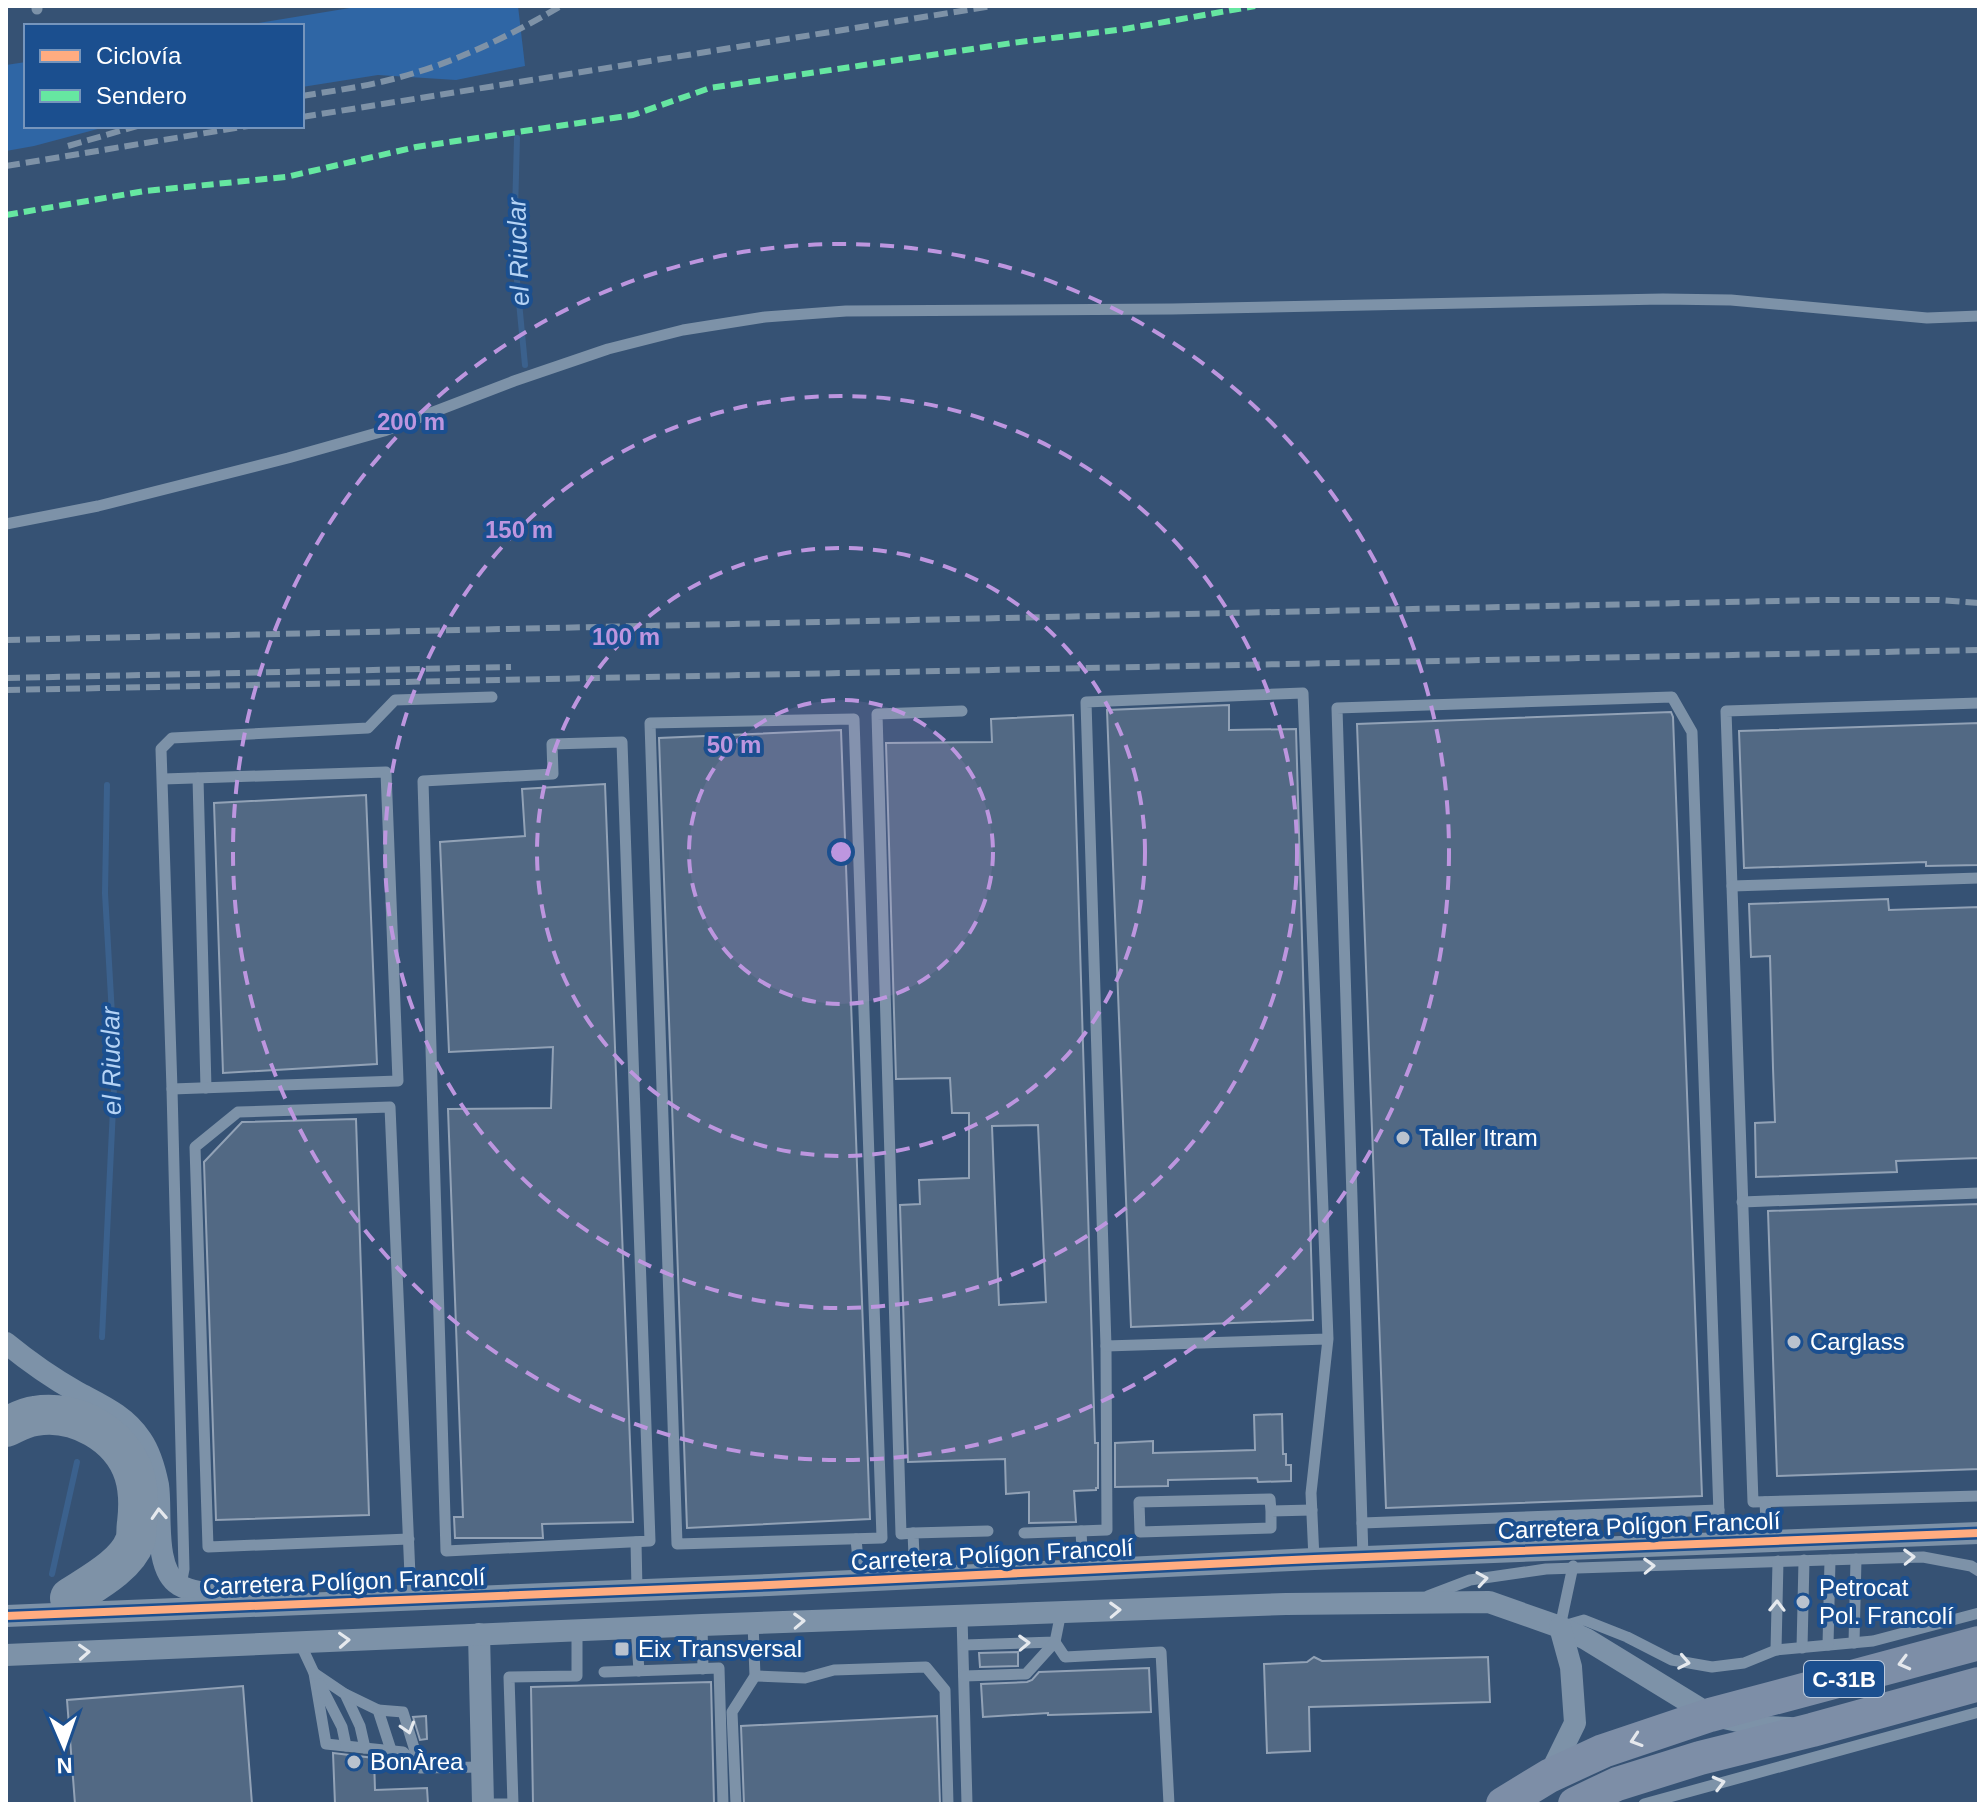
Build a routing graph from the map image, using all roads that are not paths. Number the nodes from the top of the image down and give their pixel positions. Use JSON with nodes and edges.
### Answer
{"nodes":[{"id":1,"x":1979,"y":316,"type":"edge"},
{"id":2,"x":6,"y":524,"type":"edge"},
{"id":3,"x":492,"y":697,"type":"dead end"},
{"id":4,"x":1979,"y":703,"type":"edge"},
{"id":5,"x":962,"y":711,"type":"dead end"},
{"id":6,"x":198,"y":778,"type":"junction"},
{"id":7,"x":163,"y":779,"type":"junction"},
{"id":8,"x":1979,"y":878,"type":"edge"},
{"id":9,"x":1732,"y":886,"type":"junction"},
{"id":10,"x":206,"y":1088,"type":"junction"},
{"id":11,"x":172,"y":1089,"type":"junction"},
{"id":12,"x":1979,"y":1193,"type":"edge"},
{"id":13,"x":1742,"y":1202,"type":"junction"},
{"id":14,"x":1328,"y":1339,"type":"junction"},
{"id":15,"x":6,"y":1343,"type":"edge"},
{"id":16,"x":1106,"y":1346,"type":"junction"},
{"id":17,"x":6,"y":1427,"type":"edge"},
{"id":18,"x":1979,"y":1496,"type":"edge"},
{"id":19,"x":1765,"y":1502,"type":"junction"},
{"id":20,"x":1312,"y":1510,"type":"junction"},
{"id":21,"x":1719,"y":1510,"type":"junction"},
{"id":22,"x":1271,"y":1511,"type":"junction"},
{"id":23,"x":1362,"y":1523,"type":"junction"},
{"id":24,"x":988,"y":1531,"type":"dead end"},
{"id":25,"x":1081,"y":1531,"type":"junction"},
{"id":26,"x":913,"y":1533,"type":"junction"},
{"id":27,"x":1024,"y":1533,"type":"dead end"},
{"id":28,"x":1979,"y":1533,"type":"edge"},
{"id":29,"x":409,"y":1539,"type":"junction"},
{"id":30,"x":856,"y":1539,"type":"junction"},
{"id":31,"x":1767,"y":1541,"type":"junction"},
{"id":32,"x":636,"y":1542,"type":"junction"},
{"id":33,"x":1720,"y":1543,"type":"junction"},
{"id":34,"x":1619,"y":1547,"type":"junction"},
{"id":35,"x":1363,"y":1557,"type":"junction"},
{"id":36,"x":1314,"y":1559,"type":"junction"},
{"id":37,"x":1856,"y":1559,"type":"junction"},
{"id":38,"x":1804,"y":1560,"type":"junction"},
{"id":39,"x":1830,"y":1560,"type":"junction"},
{"id":40,"x":1778,"y":1561,"type":"junction"},
{"id":41,"x":1571,"y":1569,"type":"junction"},
{"id":42,"x":1083,"y":1570,"type":"junction"},
{"id":43,"x":1979,"y":1571,"type":"edge"},
{"id":44,"x":915,"y":1578,"type":"junction"},
{"id":45,"x":860,"y":1581,"type":"junction"},
{"id":46,"x":181,"y":1585,"type":"junction"},
{"id":47,"x":637,"y":1590,"type":"junction"},
{"id":48,"x":70,"y":1598,"type":"junction"},
{"id":49,"x":411,"y":1599,"type":"junction"},
{"id":50,"x":1408,"y":1603,"type":"junction"},
{"id":51,"x":278,"y":1604,"type":"junction"},
{"id":52,"x":1061,"y":1612,"type":"junction"},
{"id":53,"x":1979,"y":1613,"type":"edge"},
{"id":54,"x":6,"y":1614,"type":"edge"},
{"id":55,"x":962,"y":1616,"type":"junction"},
{"id":56,"x":753,"y":1623,"type":"junction"},
{"id":57,"x":702,"y":1625,"type":"junction"},
{"id":58,"x":636,"y":1627,"type":"junction"},
{"id":59,"x":1560,"y":1627,"type":"junction"},
{"id":60,"x":577,"y":1630,"type":"junction"},
{"id":61,"x":479,"y":1634,"type":"junction"},
{"id":62,"x":300,"y":1642,"type":"junction"},
{"id":63,"x":1055,"y":1642,"type":"junction"},
{"id":64,"x":1854,"y":1643,"type":"junction"},
{"id":65,"x":1979,"y":1643,"type":"edge"},
{"id":66,"x":964,"y":1645,"type":"junction"},
{"id":67,"x":1828,"y":1645,"type":"junction"},
{"id":68,"x":1802,"y":1648,"type":"junction"},
{"id":69,"x":1776,"y":1650,"type":"junction"},
{"id":70,"x":6,"y":1655,"type":"edge"},
{"id":71,"x":703,"y":1669,"type":"junction"},
{"id":72,"x":639,"y":1671,"type":"junction"},
{"id":73,"x":604,"y":1672,"type":"dead end"},
{"id":74,"x":314,"y":1673,"type":"junction"},
{"id":75,"x":755,"y":1676,"type":"junction"},
{"id":76,"x":964,"y":1676,"type":"junction"},
{"id":77,"x":1979,"y":1684,"type":"edge"},
{"id":78,"x":345,"y":1694,"type":"junction"},
{"id":79,"x":378,"y":1710,"type":"junction"},
{"id":80,"x":1979,"y":1712,"type":"edge"},
{"id":81,"x":1710,"y":1715,"type":"junction"},
{"id":82,"x":1812,"y":1730,"type":"junction"},
{"id":83,"x":346,"y":1746,"type":"junction"},
{"id":84,"x":365,"y":1748,"type":"junction"},
{"id":85,"x":391,"y":1750,"type":"junction"},
{"id":86,"x":482,"y":1767,"type":"junction"},
{"id":87,"x":420,"y":1768,"type":"junction"},
{"id":88,"x":1549,"y":1776,"type":"junction"},
{"id":89,"x":483,"y":1804,"type":"edge"},
{"id":90,"x":494,"y":1804,"type":"edge"},
{"id":91,"x":723,"y":1804,"type":"edge"},
{"id":92,"x":736,"y":1804,"type":"edge"},
{"id":93,"x":948,"y":1804,"type":"edge"},
{"id":94,"x":967,"y":1804,"type":"edge"},
{"id":95,"x":1169,"y":1804,"type":"edge"},
{"id":96,"x":1503,"y":1804,"type":"edge"},
{"id":97,"x":1575,"y":1804,"type":"edge"},
{"id":98,"x":1644,"y":1804,"type":"edge"}],
"edges":[{"from":1,"to":2,"type":"lane"},
{"from":3,"to":7,"type":"lane"},
{"from":4,"to":9,"type":"lane"},
{"from":5,"to":26,"type":"lane"},
{"from":6,"to":7,"type":"lane"},
{"from":6,"to":10,"type":"lane"},
{"from":6,"to":10,"type":"lane"},
{"from":7,"to":11,"type":"lane"},
{"from":8,"to":9,"type":"lane"},
{"from":9,"to":13,"type":"lane"},
{"from":10,"to":11,"type":"lane"},
{"from":11,"to":46,"type":"lane"},
{"from":12,"to":13,"type":"lane"},
{"from":13,"to":19,"type":"lane"},
{"from":14,"to":16,"type":"lane"},
{"from":14,"to":16,"type":"lane"},
{"from":14,"to":20,"type":"lane"},
{"from":46,"to":15,"type":"street","one_way":true},
{"from":16,"to":25,"type":"lane"},
{"from":17,"to":48,"type":"highway"},
{"from":18,"to":19,"type":"lane"},
{"from":19,"to":31,"type":"lane"},
{"from":20,"to":22,"type":"lane"},
{"from":20,"to":36,"type":"lane"},
{"from":21,"to":23,"type":"lane"},
{"from":21,"to":23,"type":"lane"},
{"from":21,"to":33,"type":"lane"},
{"from":22,"to":22,"type":"lane"},
{"from":23,"to":35,"type":"lane"},
{"from":24,"to":26,"type":"lane"},
{"from":25,"to":27,"type":"lane"},
{"from":25,"to":42,"type":"lane"},
{"from":26,"to":44,"type":"lane"},
{"from":28,"to":31,"type":"street","name":"Carretera Polígon Francolí"},
{"from":29,"to":29,"type":"lane"},
{"from":29,"to":49,"type":"lane"},
{"from":30,"to":30,"type":"lane"},
{"from":30,"to":45,"type":"lane"},
{"from":31,"to":33,"type":"street","name":"Carretera Polígon Francolí"},
{"from":32,"to":32,"type":"lane"},
{"from":32,"to":47,"type":"lane"},
{"from":33,"to":34,"type":"street","name":"Carretera Polígon Francolí"},
{"from":34,"to":35,"type":"street","name":"Carretera Polígon Francolí"},
{"from":34,"to":41,"type":"lane"},
{"from":35,"to":36,"type":"street","name":"Carretera Polígon Francolí"},
{"from":36,"to":42,"type":"street","name":"Carretera Polígon Francolí"},
{"from":37,"to":39,"type":"lane"},
{"from":37,"to":43,"type":"lane","one_way":true},
{"from":37,"to":64,"type":"lane"},
{"from":38,"to":39,"type":"lane"},
{"from":38,"to":40,"type":"lane"},
{"from":38,"to":68,"type":"lane"},
{"from":39,"to":67,"type":"lane"},
{"from":41,"to":40,"type":"lane","one_way":true},
{"from":69,"to":40,"type":"lane","one_way":true},
{"from":50,"to":41,"type":"lane","one_way":true},
{"from":41,"to":59,"type":"lane"},
{"from":42,"to":44,"type":"street","name":"Carretera Polígon Francolí"},
{"from":44,"to":45,"type":"street","name":"Carretera Polígon Francolí"},
{"from":45,"to":47,"type":"street","name":"Carretera Polígon Francolí"},
{"from":46,"to":48,"type":"street"},
{"from":46,"to":51,"type":"street"},
{"from":47,"to":49,"type":"street","name":"Carretera Polígon Francolí"},
{"from":48,"to":54,"type":"street"},
{"from":49,"to":51,"type":"street","name":"Carretera Polígon Francolí"},
{"from":52,"to":50,"type":"street","one_way":true},
{"from":50,"to":59,"type":"street"},
{"from":51,"to":54,"type":"street","name":"Carretera Polígon Francolí"},
{"from":52,"to":55,"type":"street"},
{"from":52,"to":63,"type":"lane"},
{"from":53,"to":64,"type":"lane"},
{"from":56,"to":55,"type":"street","one_way":true},
{"from":55,"to":66,"type":"lane"},
{"from":56,"to":57,"type":"street"},
{"from":56,"to":75,"type":"lane"},
{"from":57,"to":58,"type":"street"},
{"from":57,"to":71,"type":"lane"},
{"from":58,"to":60,"type":"street"},
{"from":58,"to":72,"type":"lane"},
{"from":59,"to":69,"type":"lane","one_way":true},
{"from":59,"to":81,"type":"street"},
{"from":59,"to":88,"type":"street"},
{"from":60,"to":61,"type":"street"},
{"from":60,"to":90,"type":"lane"},
{"from":62,"to":61,"type":"street","one_way":true},
{"from":61,"to":86,"type":"street"},
{"from":70,"to":62,"type":"street","one_way":true},
{"from":62,"to":74,"type":"lane"},
{"from":66,"to":63,"type":"lane","one_way":true},
{"from":63,"to":76,"type":"lane"},
{"from":63,"to":95,"type":"lane"},
{"from":64,"to":67,"type":"lane"},
{"from":65,"to":81,"type":"main road","number":"C-31B","one_way":true},
{"from":66,"to":76,"type":"lane"},
{"from":67,"to":68,"type":"lane"},
{"from":68,"to":69,"type":"lane"},
{"from":71,"to":72,"type":"lane"},
{"from":71,"to":91,"type":"lane"},
{"from":72,"to":73,"type":"lane"},
{"from":74,"to":78,"type":"lane"},
{"from":74,"to":83,"type":"lane"},
{"from":74,"to":83,"type":"lane"},
{"from":75,"to":92,"type":"lane"},
{"from":75,"to":93,"type":"lane"},
{"from":76,"to":94,"type":"lane"},
{"from":77,"to":82,"type":"main road","number":"C-31B"},
{"from":78,"to":79,"type":"lane"},
{"from":78,"to":84,"type":"lane"},
{"from":79,"to":85,"type":"lane"},
{"from":79,"to":87,"type":"lane","one_way":true},
{"from":98,"to":80,"type":"lane","one_way":true},
{"from":81,"to":82,"type":"street"},
{"from":81,"to":88,"type":"main road","number":"C-31B","one_way":true},
{"from":82,"to":97,"type":"main road","number":"C-31B"},
{"from":83,"to":84,"type":"lane"},
{"from":84,"to":85,"type":"lane"},
{"from":85,"to":87,"type":"lane"},
{"from":86,"to":87,"type":"lane"},
{"from":86,"to":89,"type":"street"},
{"from":88,"to":96,"type":"main road","number":"C-31B"}]}
